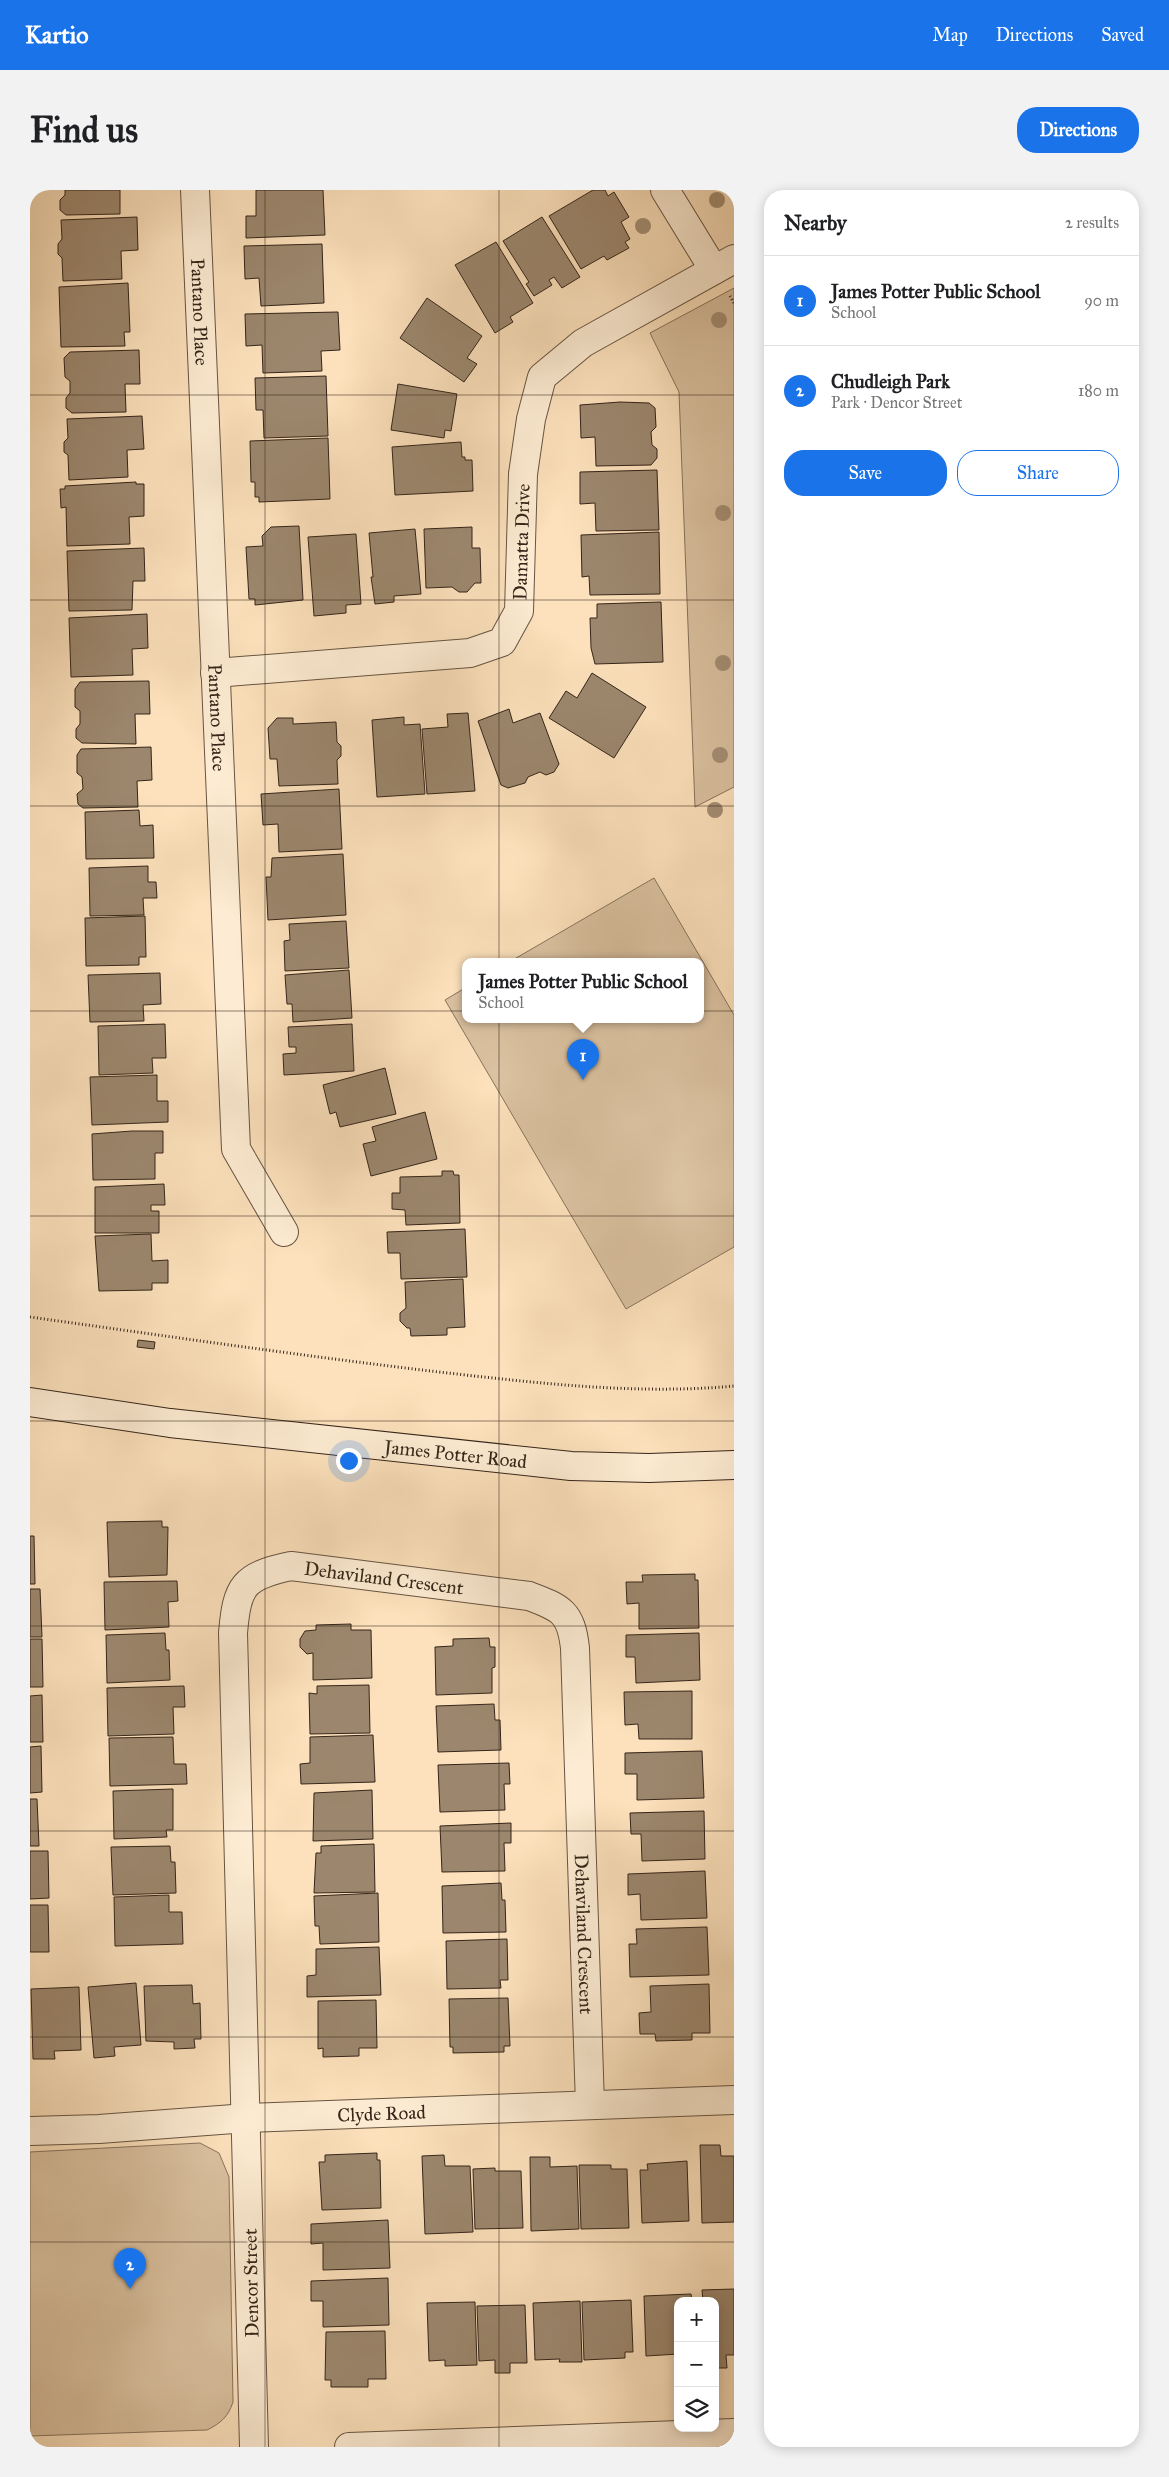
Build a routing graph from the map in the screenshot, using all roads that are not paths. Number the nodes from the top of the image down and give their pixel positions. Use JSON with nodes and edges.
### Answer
{"nodes":[{"id":1,"x":195,"y":190,"type":"edge"},
{"id":2,"x":666,"y":190,"type":"edge"},
{"id":3,"x":724,"y":265,"type":"edge"},
{"id":4,"x":215,"y":673,"type":"junction"},
{"id":5,"x":284,"y":1232,"type":"dead end"},
{"id":6,"x":30,"y":1402,"type":"edge"},
{"id":7,"x":734,"y":1465,"type":"edge"},
{"id":8,"x":734,"y":2100,"type":"edge"},
{"id":9,"x":590,"y":2105,"type":"junction"},
{"id":10,"x":247,"y":2118,"type":"junction"},
{"id":11,"x":30,"y":2131,"type":"edge"},
{"id":12,"x":734,"y":2433,"type":"edge"},
{"id":13,"x":584,"y":2443,"type":"edge"},
{"id":14,"x":254,"y":2447,"type":"edge"},
{"id":15,"x":349,"y":2447,"type":"edge"}],
"edges":[{"from":1,"to":4,"type":"street","name":"Pantano Place"},
{"from":2,"to":3,"type":"street"},
{"from":3,"to":4,"type":"street","name":"Damatta Drive"},
{"from":4,"to":5,"type":"street","name":"Pantano Place"},
{"from":6,"to":7,"type":"street","name":"James Potter Road"},
{"from":8,"to":9,"type":"street","name":"Clyde Road"},
{"from":9,"to":10,"type":"street","name":"Clyde Road"},
{"from":9,"to":10,"type":"street","name":"Dehaviland Crescent"},
{"from":10,"to":11,"type":"street","name":"Clyde Road"},
{"from":10,"to":14,"type":"street","name":"Dencor Street"},
{"from":12,"to":13,"type":"street"},
{"from":13,"to":15,"type":"street"}]}
